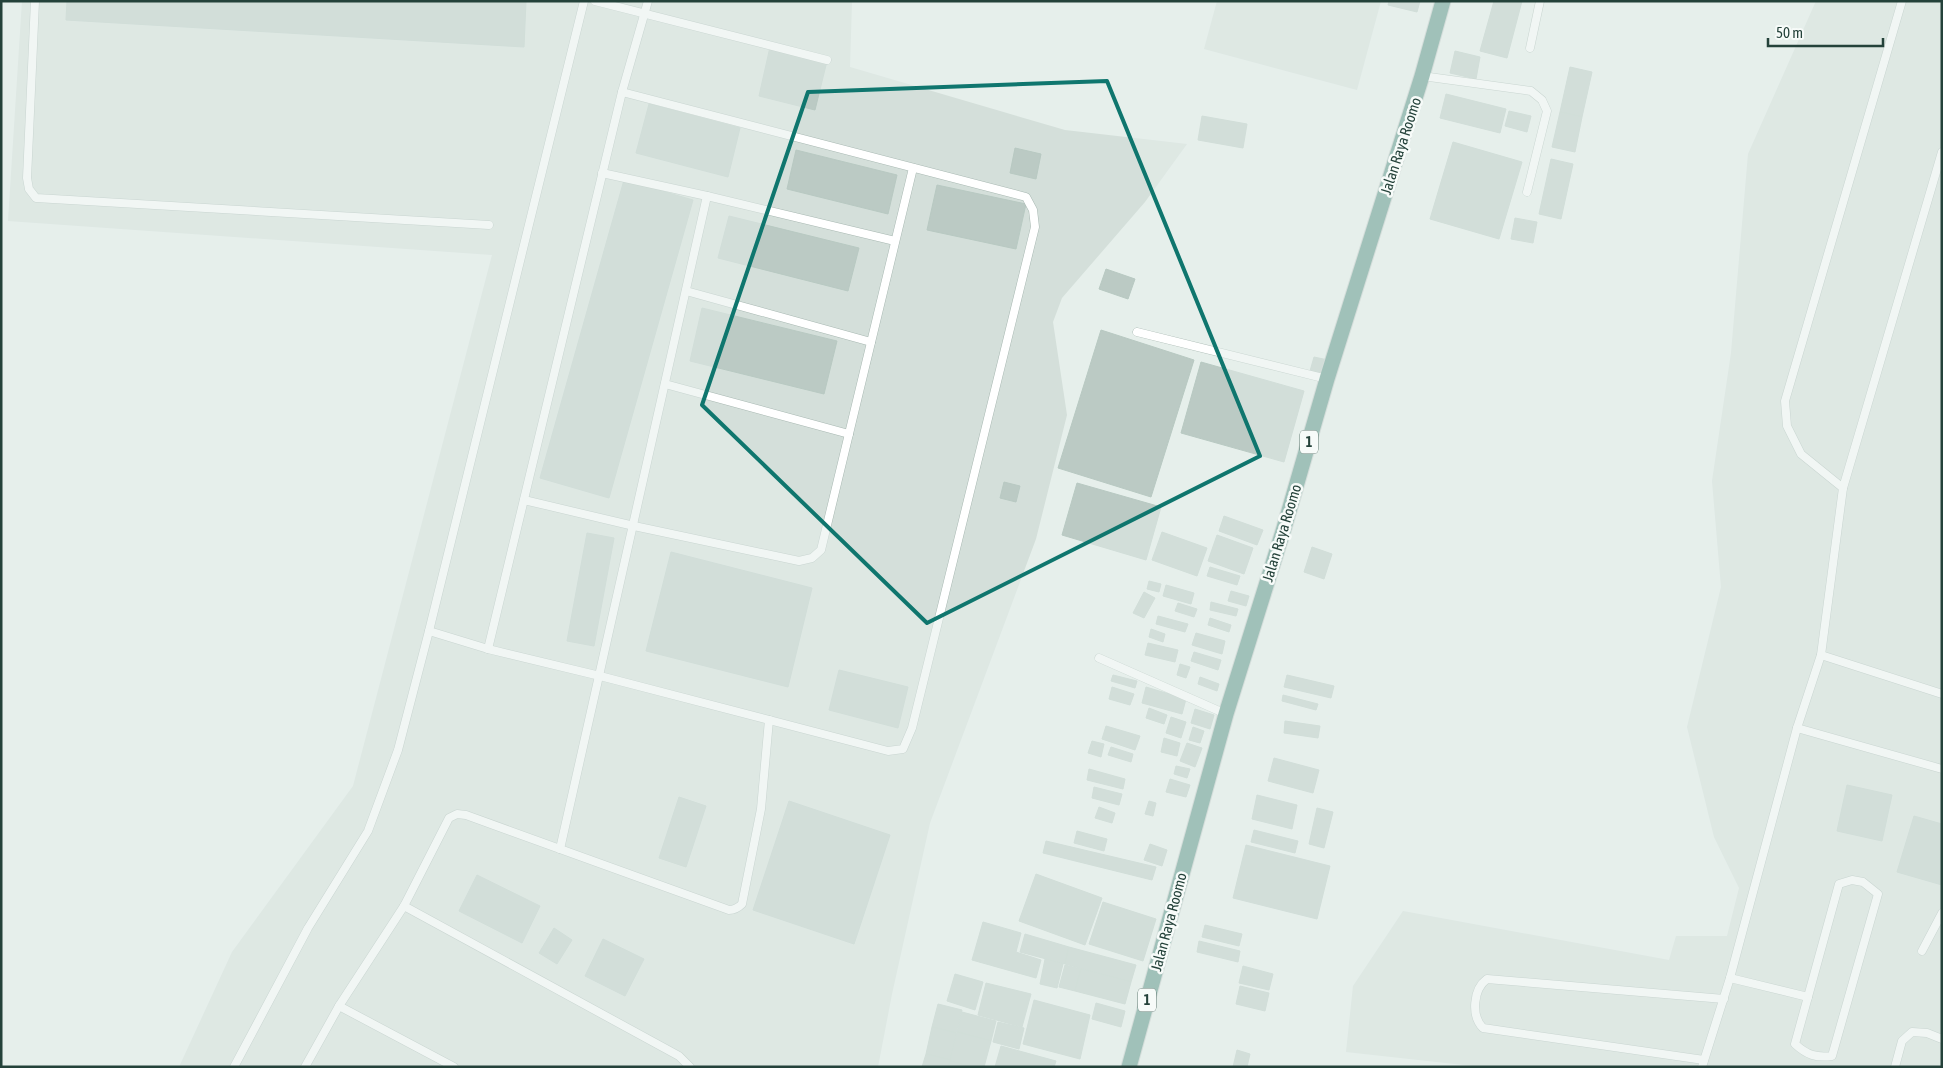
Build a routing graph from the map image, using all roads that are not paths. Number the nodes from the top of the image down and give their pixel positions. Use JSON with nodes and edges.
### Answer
{"nodes":[{"id":1,"x":35,"y":1,"type":"edge"},
{"id":2,"x":584,"y":1,"type":"edge"},
{"id":3,"x":595,"y":1,"type":"edge"},
{"id":4,"x":648,"y":1,"type":"edge"},
{"id":5,"x":1443,"y":1,"type":"edge"},
{"id":6,"x":1540,"y":1,"type":"edge"},
{"id":7,"x":1902,"y":1,"type":"edge"},
{"id":8,"x":644,"y":13,"type":"junction"},
{"id":9,"x":1530,"y":48,"type":"dead end"},
{"id":10,"x":826,"y":60,"type":"dead end"},
{"id":11,"x":1422,"y":76,"type":"junction"},
{"id":12,"x":622,"y":92,"type":"junction"},
{"id":13,"x":1942,"y":152,"type":"edge"},
{"id":14,"x":913,"y":168,"type":"junction"},
{"id":15,"x":602,"y":173,"type":"junction"},
{"id":16,"x":1527,"y":192,"type":"dead end"},
{"id":17,"x":708,"y":196,"type":"junction"},
{"id":18,"x":489,"y":225,"type":"dead end"},
{"id":19,"x":895,"y":241,"type":"junction"},
{"id":20,"x":686,"y":290,"type":"junction"},
{"id":21,"x":1137,"y":332,"type":"dead end"},
{"id":22,"x":871,"y":342,"type":"junction"},
{"id":23,"x":1327,"y":379,"type":"junction"},
{"id":24,"x":665,"y":384,"type":"junction"},
{"id":25,"x":849,"y":434,"type":"junction"},
{"id":26,"x":1843,"y":488,"type":"junction"},
{"id":27,"x":524,"y":500,"type":"junction"},
{"id":28,"x":634,"y":526,"type":"junction"},
{"id":29,"x":429,"y":631,"type":"junction"},
{"id":30,"x":488,"y":649,"type":"junction"},
{"id":31,"x":1821,"y":655,"type":"junction"},
{"id":32,"x":1099,"y":658,"type":"dead end"},
{"id":33,"x":600,"y":676,"type":"junction"},
{"id":34,"x":1942,"y":694,"type":"edge"},
{"id":35,"x":1226,"y":714,"type":"junction"},
{"id":36,"x":769,"y":720,"type":"junction"},
{"id":37,"x":1797,"y":728,"type":"junction"},
{"id":38,"x":1942,"y":768,"type":"edge"},
{"id":39,"x":560,"y":849,"type":"junction"},
{"id":40,"x":404,"y":906,"type":"junction"},
{"id":41,"x":1942,"y":913,"type":"edge"},
{"id":42,"x":1922,"y":951,"type":"dead end"},
{"id":43,"x":1730,"y":978,"type":"junction"},
{"id":44,"x":1808,"y":997,"type":"junction"},
{"id":45,"x":1724,"y":999,"type":"junction"},
{"id":46,"x":339,"y":1006,"type":"junction"},
{"id":47,"x":1942,"y":1038,"type":"edge"},
{"id":48,"x":1703,"y":1063,"type":"edge"},
{"id":49,"x":1897,"y":1066,"type":"edge"},
{"id":50,"x":234,"y":1067,"type":"edge"},
{"id":51,"x":305,"y":1067,"type":"edge"},
{"id":52,"x":454,"y":1067,"type":"edge"},
{"id":53,"x":690,"y":1067,"type":"edge"},
{"id":54,"x":1129,"y":1067,"type":"edge"}],
"edges":[{"from":1,"to":18,"type":"lane"},
{"from":2,"to":29,"type":"lane"},
{"from":3,"to":8,"type":"lane"},
{"from":4,"to":8,"type":"lane"},
{"from":5,"to":11,"type":"highway","name":"Jalan Raya Roomo","number":"1"},
{"from":6,"to":9,"type":"lane"},
{"from":7,"to":26,"type":"lane"},
{"from":8,"to":10,"type":"lane"},
{"from":8,"to":12,"type":"lane"},
{"from":11,"to":16,"type":"lane"},
{"from":11,"to":23,"type":"highway","name":"Jalan Raya Roomo","number":"1"},
{"from":12,"to":14,"type":"lane"},
{"from":12,"to":15,"type":"lane"},
{"from":13,"to":26,"type":"lane"},
{"from":14,"to":19,"type":"lane"},
{"from":14,"to":36,"type":"lane"},
{"from":15,"to":17,"type":"lane"},
{"from":15,"to":27,"type":"lane"},
{"from":17,"to":19,"type":"lane"},
{"from":17,"to":20,"type":"lane"},
{"from":19,"to":22,"type":"lane"},
{"from":20,"to":22,"type":"lane"},
{"from":20,"to":24,"type":"lane"},
{"from":21,"to":23,"type":"lane"},
{"from":22,"to":25,"type":"lane"},
{"from":23,"to":35,"type":"highway","name":"Jalan Raya Roomo","number":"1"},
{"from":24,"to":25,"type":"lane"},
{"from":24,"to":28,"type":"lane"},
{"from":25,"to":28,"type":"lane"},
{"from":26,"to":31,"type":"lane"},
{"from":27,"to":28,"type":"lane"},
{"from":27,"to":30,"type":"lane"},
{"from":28,"to":33,"type":"lane"},
{"from":29,"to":30,"type":"lane"},
{"from":29,"to":50,"type":"lane"},
{"from":30,"to":33,"type":"lane"},
{"from":31,"to":34,"type":"lane"},
{"from":31,"to":37,"type":"lane"},
{"from":32,"to":35,"type":"lane"},
{"from":33,"to":36,"type":"lane"},
{"from":33,"to":39,"type":"lane"},
{"from":35,"to":54,"type":"highway","name":"Jalan Raya Roomo","number":"1"},
{"from":36,"to":39,"type":"lane"},
{"from":37,"to":38,"type":"lane"},
{"from":37,"to":43,"type":"lane"},
{"from":39,"to":40,"type":"lane"},
{"from":40,"to":46,"type":"lane"},
{"from":40,"to":53,"type":"lane"},
{"from":41,"to":42,"type":"lane"},
{"from":43,"to":44,"type":"lane"},
{"from":43,"to":45,"type":"lane"},
{"from":44,"to":44,"type":"lane"},
{"from":45,"to":48,"type":"lane"},
{"from":45,"to":48,"type":"lane"},
{"from":46,"to":51,"type":"lane"},
{"from":46,"to":52,"type":"lane"},
{"from":47,"to":49,"type":"lane"}]}
